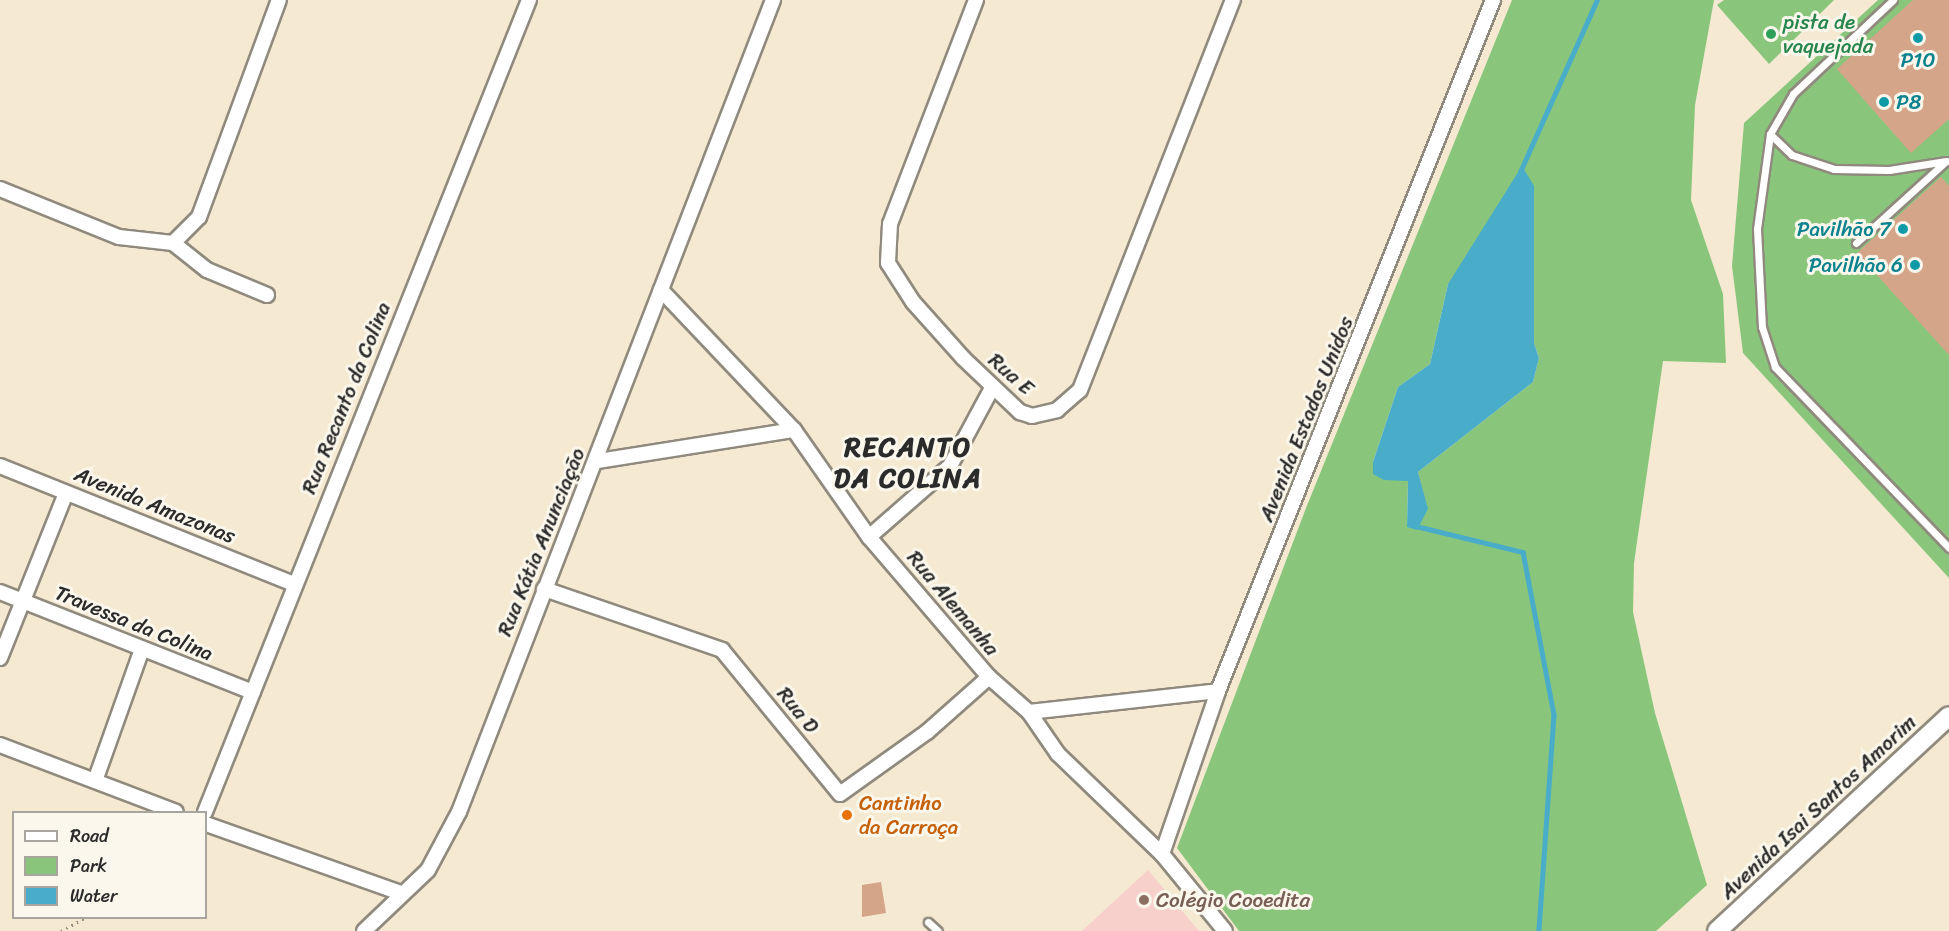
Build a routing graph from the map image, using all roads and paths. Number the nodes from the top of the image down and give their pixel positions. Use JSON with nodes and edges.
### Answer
{"nodes":[{"id":1,"x":279,"y":0,"type":"edge"},
{"id":2,"x":528,"y":0,"type":"edge"},
{"id":3,"x":773,"y":0,"type":"edge"},
{"id":4,"x":976,"y":0,"type":"edge"},
{"id":5,"x":1233,"y":0,"type":"edge"},
{"id":6,"x":1493,"y":0,"type":"edge"},
{"id":7,"x":1893,"y":0,"type":"edge"},
{"id":8,"x":1770,"y":134,"type":"junction"},
{"id":9,"x":1948,"y":161,"type":"edge"},
{"id":10,"x":0,"y":189,"type":"edge"},
{"id":11,"x":173,"y":243,"type":"junction"},
{"id":12,"x":1856,"y":243,"type":"dead end"},
{"id":13,"x":661,"y":291,"type":"junction"},
{"id":14,"x":267,"y":295,"type":"dead end"},
{"id":15,"x":992,"y":388,"type":"junction"},
{"id":16,"x":794,"y":430,"type":"junction"},
{"id":17,"x":598,"y":461,"type":"junction"},
{"id":18,"x":0,"y":466,"type":"edge"},
{"id":19,"x":66,"y":493,"type":"junction"},
{"id":20,"x":869,"y":537,"type":"junction"},
{"id":21,"x":1949,"y":548,"type":"edge"},
{"id":22,"x":293,"y":584,"type":"junction"},
{"id":23,"x":544,"y":589,"type":"junction"},
{"id":24,"x":0,"y":592,"type":"edge"},
{"id":25,"x":23,"y":601,"type":"junction"},
{"id":26,"x":142,"y":649,"type":"junction"},
{"id":27,"x":0,"y":658,"type":"edge"},
{"id":28,"x":989,"y":677,"type":"junction"},
{"id":29,"x":253,"y":692,"type":"junction"},
{"id":30,"x":1218,"y":692,"type":"junction"},
{"id":31,"x":1029,"y":712,"type":"junction"},
{"id":32,"x":1949,"y":716,"type":"edge"},
{"id":33,"x":0,"y":745,"type":"edge"},
{"id":34,"x":95,"y":781,"type":"junction"},
{"id":35,"x":171,"y":811,"type":"edge"},
{"id":36,"x":206,"y":811,"type":"edge"},
{"id":37,"x":207,"y":824,"type":"edge"},
{"id":38,"x":1162,"y":854,"type":"junction"},
{"id":39,"x":401,"y":893,"type":"junction"},
{"id":40,"x":82,"y":919,"type":"edge"},
{"id":41,"x":928,"y":922,"type":"dead end"},
{"id":42,"x":61,"y":931,"type":"edge"},
{"id":43,"x":364,"y":931,"type":"edge"},
{"id":44,"x":938,"y":931,"type":"edge"},
{"id":45,"x":1225,"y":931,"type":"edge"},
{"id":46,"x":1717,"y":931,"type":"edge"}],
"edges":[{"from":1,"to":11,"type":"street"},
{"from":2,"to":22,"type":"street","name":"Rua Recanto da Colina"},
{"from":3,"to":13,"type":"street","name":"Rua Kátia Anunciação"},
{"from":4,"to":15,"type":"street","name":"Rua E"},
{"from":5,"to":15,"type":"street","name":"Rua E"},
{"from":6,"to":30,"type":"street","name":"Avenida Estados Unidos"},
{"from":7,"to":8,"type":"lane"},
{"from":8,"to":9,"type":"lane"},
{"from":8,"to":21,"type":"lane"},
{"from":9,"to":12,"type":"lane"},
{"from":10,"to":11,"type":"street"},
{"from":11,"to":14,"type":"street"},
{"from":13,"to":16,"type":"street","name":"Rua Alemanha"},
{"from":13,"to":17,"type":"street","name":"Rua Kátia Anunciação"},
{"from":15,"to":20,"type":"street"},
{"from":16,"to":17,"type":"street"},
{"from":16,"to":20,"type":"street","name":"Rua Alemanha"},
{"from":17,"to":23,"type":"street","name":"Rua Kátia Anunciação"},
{"from":18,"to":19,"type":"street","name":"Avenida Amazonas"},
{"from":19,"to":22,"type":"street","name":"Avenida Amazonas"},
{"from":19,"to":25,"type":"street"},
{"from":20,"to":28,"type":"street","name":"Rua Alemanha"},
{"from":22,"to":29,"type":"street","name":"Rua Recanto da Colina"},
{"from":23,"to":28,"type":"street","name":"Rua D"},
{"from":23,"to":39,"type":"street","name":"Rua Kátia Anunciação"},
{"from":24,"to":25,"type":"street","name":"Travessa da Colina"},
{"from":25,"to":26,"type":"street","name":"Travessa da Colina"},
{"from":25,"to":27,"type":"street"},
{"from":26,"to":29,"type":"street","name":"Travessa da Colina"},
{"from":26,"to":34,"type":"street"},
{"from":28,"to":31,"type":"street","name":"Rua Alemanha"},
{"from":29,"to":36,"type":"street","name":"Rua Recanto da Colina"},
{"from":30,"to":31,"type":"street"},
{"from":30,"to":38,"type":"street","name":"Avenida Estados Unidos"},
{"from":31,"to":38,"type":"street","name":"Rua Alemanha"},
{"from":32,"to":46,"type":"main road","name":"Avenida Isai Santos Amorim"},
{"from":33,"to":34,"type":"street"},
{"from":34,"to":35,"type":"street"},
{"from":37,"to":39,"type":"street"},
{"from":38,"to":45,"type":"street","name":"Rua Alemanha"},
{"from":39,"to":43,"type":"street","name":"Rua Kátia Anunciação"},
{"from":40,"to":42,"type":"path"},
{"from":41,"to":44,"type":"lane"}]}
